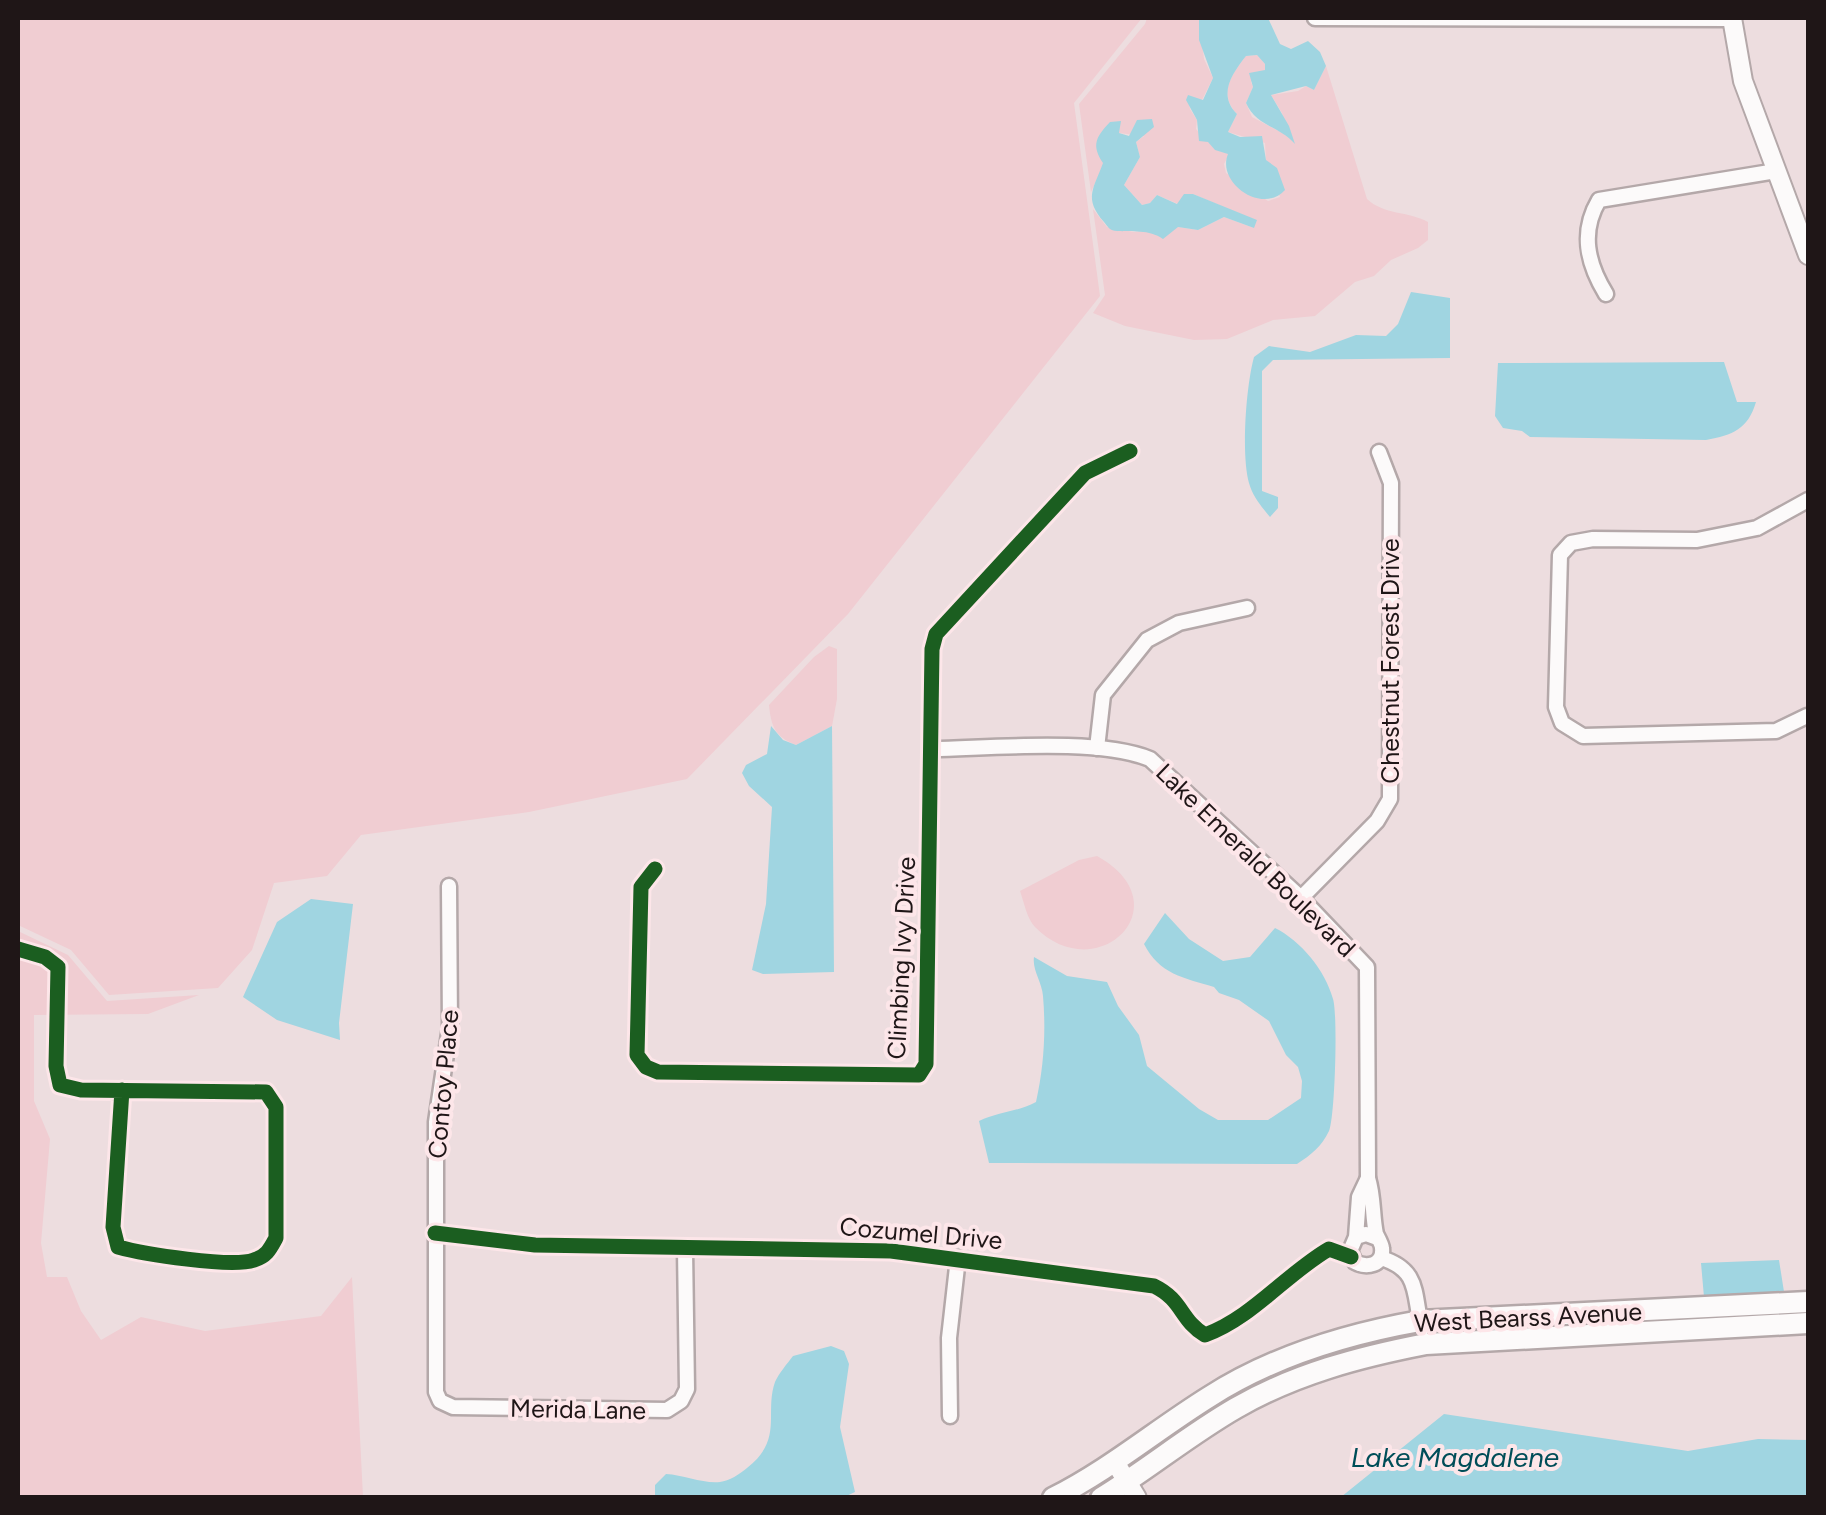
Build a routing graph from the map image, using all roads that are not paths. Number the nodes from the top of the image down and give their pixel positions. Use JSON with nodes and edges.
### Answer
{"nodes":[{"id":1,"x":1316,"y":18,"type":"edge"},
{"id":2,"x":1732,"y":18,"type":"edge"},
{"id":3,"x":1776,"y":171,"type":"junction"},
{"id":4,"x":1808,"y":255,"type":"edge"},
{"id":5,"x":1606,"y":294,"type":"dead end"},
{"id":6,"x":1130,"y":451,"type":"dead end"},
{"id":7,"x":1379,"y":452,"type":"dead end"},
{"id":8,"x":1808,"y":500,"type":"edge"},
{"id":9,"x":1246,"y":608,"type":"dead end"},
{"id":10,"x":1806,"y":716,"type":"edge"},
{"id":11,"x":1097,"y":748,"type":"junction"},
{"id":12,"x":933,"y":749,"type":"junction"},
{"id":13,"x":655,"y":869,"type":"dead end"},
{"id":14,"x":449,"y":886,"type":"dead end"},
{"id":15,"x":1301,"y":898,"type":"junction"},
{"id":16,"x":18,"y":948,"type":"edge"},
{"id":17,"x":122,"y":1090,"type":"junction"},
{"id":18,"x":1368,"y":1178,"type":"junction"},
{"id":19,"x":436,"y":1233,"type":"junction"},
{"id":20,"x":1356,"y":1238,"type":"junction"},
{"id":21,"x":1377,"y":1238,"type":"junction"},
{"id":22,"x":685,"y":1249,"type":"junction"},
{"id":23,"x":958,"y":1258,"type":"junction"},
{"id":24,"x":1351,"y":1258,"type":"junction"},
{"id":25,"x":1381,"y":1258,"type":"junction"},
{"id":26,"x":1808,"y":1302,"type":"edge"},
{"id":27,"x":1420,"y":1321,"type":"junction"},
{"id":28,"x":1808,"y":1323,"type":"edge"},
{"id":29,"x":1426,"y":1344,"type":"junction"},
{"id":30,"x":440,"y":1401,"type":"joint"},
{"id":31,"x":950,"y":1416,"type":"dead end"},
{"id":32,"x":1116,"y":1462,"type":"junction"},
{"id":33,"x":1133,"y":1489,"type":"edge"},
{"id":34,"x":1052,"y":1498,"type":"edge"},
{"id":35,"x":1101,"y":1498,"type":"edge"}],
"edges":[{"from":1,"to":2,"type":"street"},
{"from":2,"to":3,"type":"street"},
{"from":3,"to":4,"type":"street"},
{"from":3,"to":5,"type":"street"},
{"from":6,"to":12,"type":"street","name":"Climbing Ivy Drive"},
{"from":7,"to":15,"type":"street","name":"Chestnut Forest Drive"},
{"from":8,"to":10,"type":"street"},
{"from":9,"to":11,"type":"street"},
{"from":11,"to":12,"type":"street","name":"Lake Emerald Boulevard"},
{"from":11,"to":15,"type":"street","name":"Lake Emerald Boulevard"},
{"from":12,"to":13,"type":"street","name":"Climbing Ivy Drive"},
{"from":14,"to":19,"type":"street","name":"Contoy Place"},
{"from":15,"to":18,"type":"street","name":"Lake Emerald Boulevard"},
{"from":16,"to":17,"type":"street"},
{"from":17,"to":17,"type":"street"},
{"from":18,"to":20,"type":"street","name":"Lake Emerald Boulevard"},
{"from":18,"to":21,"type":"street","name":"Lake Emerald Boulevard"},
{"from":19,"to":22,"type":"street","name":"Cozumel Drive"},
{"from":19,"to":30,"type":"street","name":"Contoy Place"},
{"from":20,"to":21,"type":"street"},
{"from":20,"to":24,"type":"street"},
{"from":21,"to":25,"type":"street"},
{"from":22,"to":23,"type":"street","name":"Cozumel Drive"},
{"from":22,"to":30,"type":"street","name":"Merida Lane"},
{"from":23,"to":24,"type":"street","name":"Cozumel Drive"},
{"from":23,"to":31,"type":"street"},
{"from":24,"to":25,"type":"street"},
{"from":25,"to":27,"type":"street"},
{"from":26,"to":27,"type":"main road","name":"West Bearss Avenue"},
{"from":27,"to":29,"type":"street"},
{"from":27,"to":32,"type":"main road","name":"West Bearss Avenue"},
{"from":28,"to":29,"type":"main road","name":"West Bearss Avenue"},
{"from":29,"to":33,"type":"main road","name":"West Bearss Avenue"},
{"from":32,"to":33,"type":"street"},
{"from":32,"to":34,"type":"main road","name":"West Bearss Avenue"},
{"from":33,"to":35,"type":"main road","name":"West Bearss Avenue"}]}
